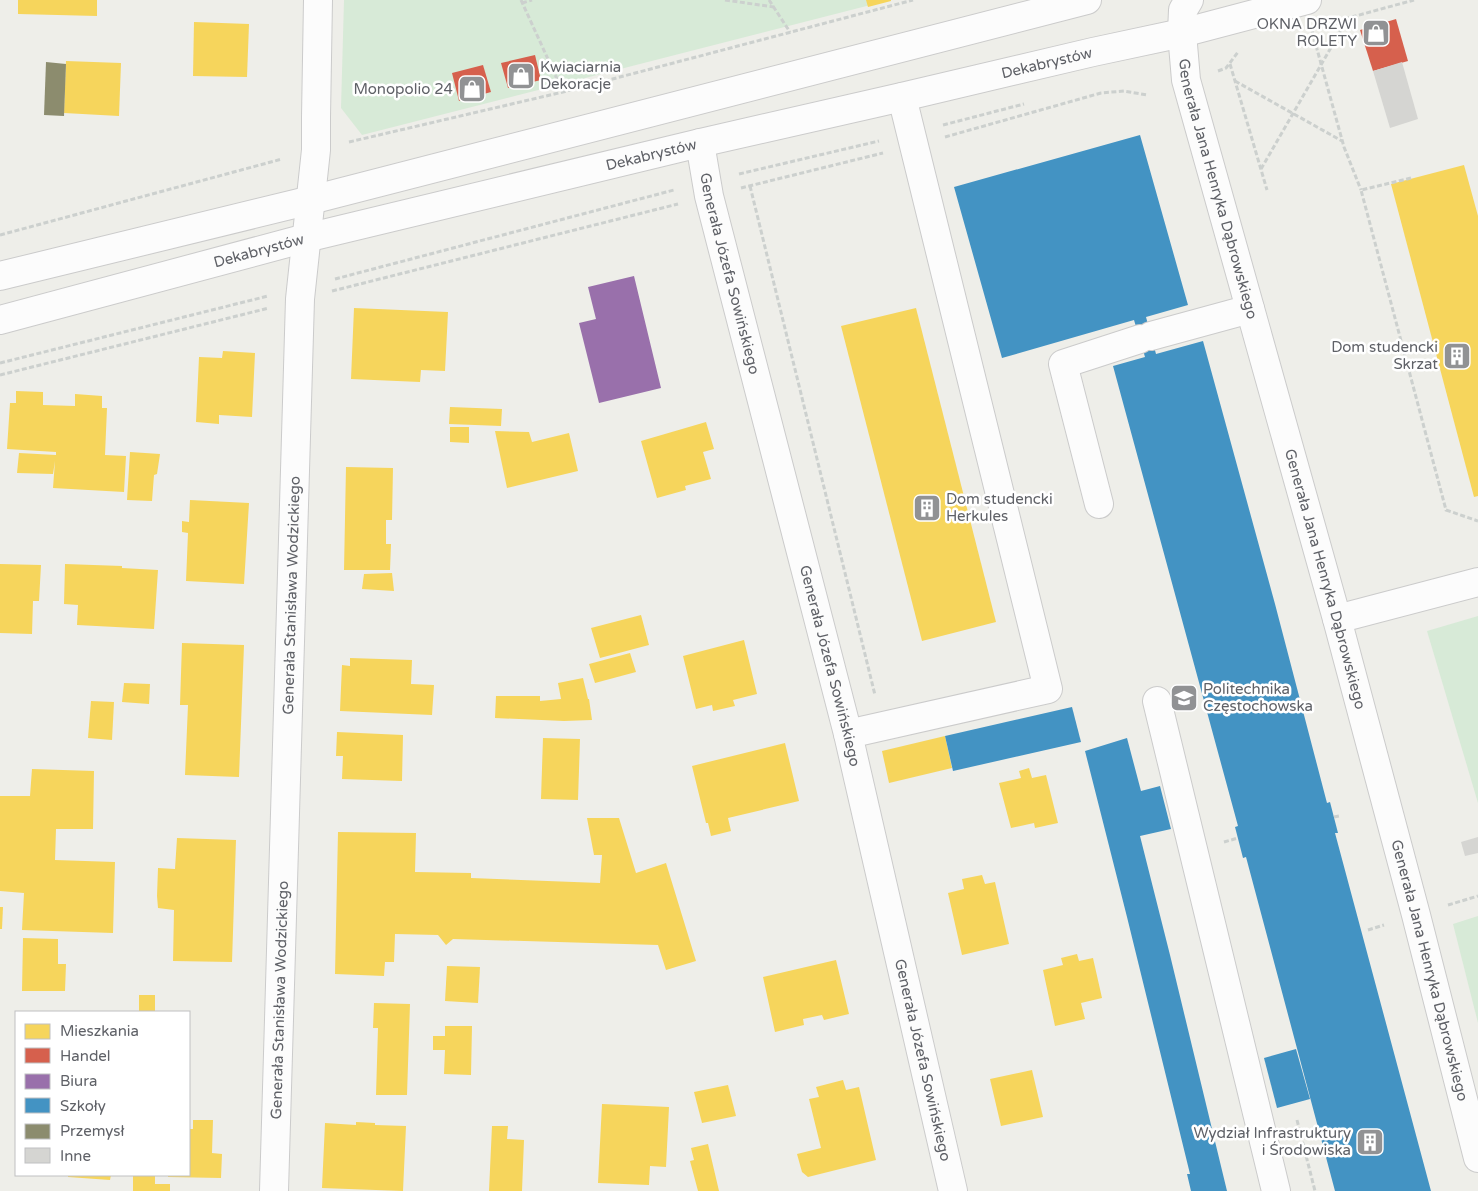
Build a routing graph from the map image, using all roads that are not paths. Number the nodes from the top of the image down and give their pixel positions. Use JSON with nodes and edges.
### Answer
{"nodes":[{"id":1,"x":318,"y":0,"type":"edge"},
{"id":2,"x":1087,"y":0,"type":"edge"},
{"id":3,"x":1189,"y":0,"type":"edge"},
{"id":4,"x":1307,"y":0,"type":"edge"},
{"id":5,"x":1182,"y":33,"type":"junction"},
{"id":6,"x":902,"y":97,"type":"junction"},
{"id":7,"x":700,"y":143,"type":"junction"},
{"id":8,"x":311,"y":200,"type":"junction"},
{"id":9,"x":306,"y":238,"type":"junction"},
{"id":10,"x":0,"y":276,"type":"edge"},
{"id":11,"x":1250,"y":310,"type":"junction"},
{"id":12,"x":0,"y":320,"type":"edge"},
{"id":13,"x":1099,"y":504,"type":"dead end"},
{"id":14,"x":1478,"y":582,"type":"edge"},
{"id":15,"x":1337,"y":619,"type":"junction"},
{"id":16,"x":1157,"y":701,"type":"dead end"},
{"id":17,"x":848,"y":734,"type":"junction"},
{"id":18,"x":1478,"y":1158,"type":"edge"},
{"id":19,"x":274,"y":1191,"type":"edge"},
{"id":20,"x":953,"y":1191,"type":"edge"},
{"id":21,"x":1276,"y":1191,"type":"edge"}],
"edges":[{"from":1,"to":8,"type":"street","name":"Generała Stanisława Wodzickiego"},
{"from":2,"to":8,"type":"street"},
{"from":3,"to":5,"type":"street","name":"Generała Jana Henryka Dąbrowskiego"},
{"from":4,"to":5,"type":"street","name":"Dekabrystów"},
{"from":5,"to":6,"type":"street","name":"Dekabrystów"},
{"from":5,"to":11,"type":"street","name":"Generała Jana Henryka Dąbrowskiego"},
{"from":6,"to":7,"type":"street","name":"Dekabrystów"},
{"from":6,"to":17,"type":"street"},
{"from":7,"to":9,"type":"street","name":"Dekabrystów"},
{"from":7,"to":17,"type":"street","name":"Generała Józefa Sowińskiego"},
{"from":8,"to":9,"type":"street","name":"Generała Stanisława Wodzickiego"},
{"from":8,"to":10,"type":"street"},
{"from":9,"to":12,"type":"street","name":"Dekabrystów"},
{"from":9,"to":19,"type":"street","name":"Generała Stanisława Wodzickiego"},
{"from":11,"to":13,"type":"street"},
{"from":11,"to":15,"type":"street","name":"Generała Jana Henryka Dąbrowskiego"},
{"from":14,"to":15,"type":"street"},
{"from":15,"to":18,"type":"street","name":"Generała Jana Henryka Dąbrowskiego"},
{"from":16,"to":21,"type":"street"},
{"from":17,"to":20,"type":"street","name":"Generała Józefa Sowińskiego"}]}
